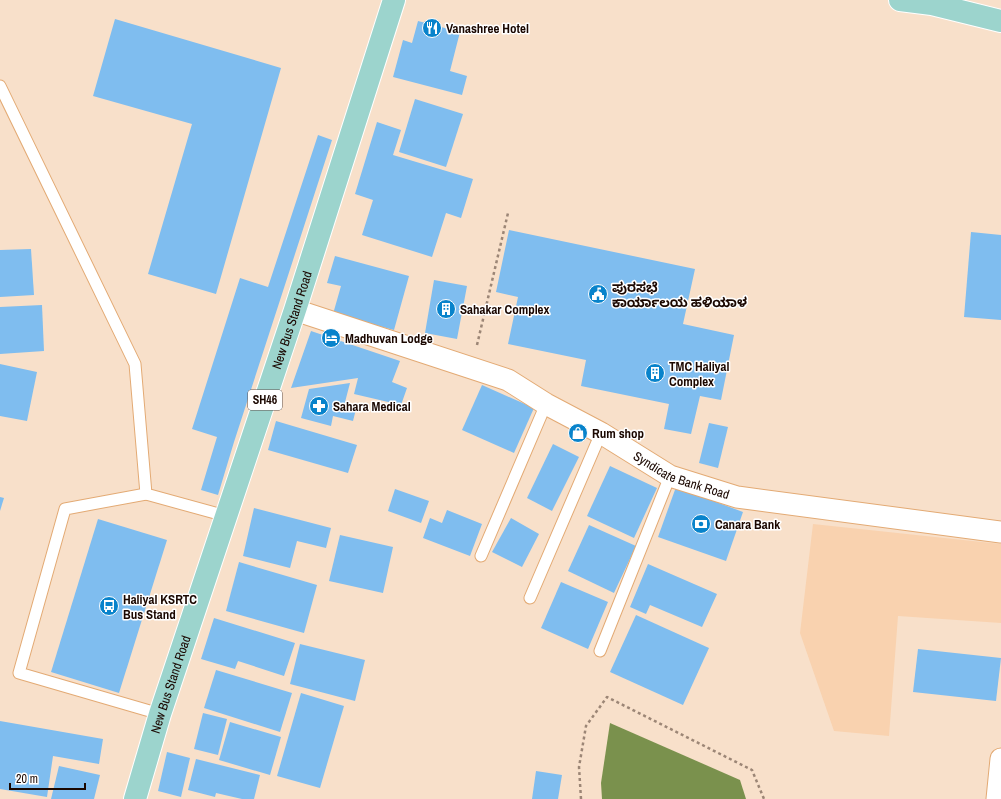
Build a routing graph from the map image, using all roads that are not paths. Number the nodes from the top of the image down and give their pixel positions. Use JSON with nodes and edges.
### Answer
{"nodes":[{"id":1,"x":394,"y":0,"type":"edge"},
{"id":2,"x":900,"y":0,"type":"edge"},
{"id":3,"x":1001,"y":21,"type":"edge"},
{"id":4,"x":0,"y":86,"type":"edge"},
{"id":5,"x":295,"y":310,"type":"junction"},
{"id":6,"x":546,"y":404,"type":"junction"},
{"id":7,"x":601,"y":432,"type":"junction"},
{"id":8,"x":670,"y":476,"type":"junction"},
{"id":9,"x":146,"y":494,"type":"junction"},
{"id":10,"x":226,"y":516,"type":"junction"},
{"id":11,"x":1001,"y":532,"type":"edge"},
{"id":12,"x":481,"y":556,"type":"dead end"},
{"id":13,"x":530,"y":598,"type":"dead end"},
{"id":14,"x":600,"y":651,"type":"dead end"},
{"id":15,"x":160,"y":714,"type":"junction"},
{"id":16,"x":1001,"y":759,"type":"edge"},
{"id":17,"x":135,"y":799,"type":"edge"},
{"id":18,"x":997,"y":799,"type":"edge"}],
"edges":[{"from":1,"to":5,"type":"main road","name":"New Bus Stand Road","number":"SH46"},
{"from":2,"to":3,"type":"main road"},
{"from":4,"to":9,"type":"lane"},
{"from":5,"to":6,"type":"street","name":"Syndicate Bank Road"},
{"from":5,"to":10,"type":"main road","name":"New Bus Stand Road","number":"SH46"},
{"from":6,"to":7,"type":"street","name":"Syndicate Bank Road"},
{"from":6,"to":12,"type":"lane"},
{"from":7,"to":8,"type":"street","name":"Syndicate Bank Road"},
{"from":7,"to":13,"type":"lane"},
{"from":8,"to":11,"type":"street","name":"Syndicate Bank Road"},
{"from":8,"to":14,"type":"lane"},
{"from":9,"to":10,"type":"lane"},
{"from":9,"to":15,"type":"lane"},
{"from":10,"to":15,"type":"main road","name":"New Bus Stand Road","number":"SH46"},
{"from":15,"to":17,"type":"main road","name":"New Bus Stand Road","number":"SH46"},
{"from":16,"to":18,"type":"street"}]}
